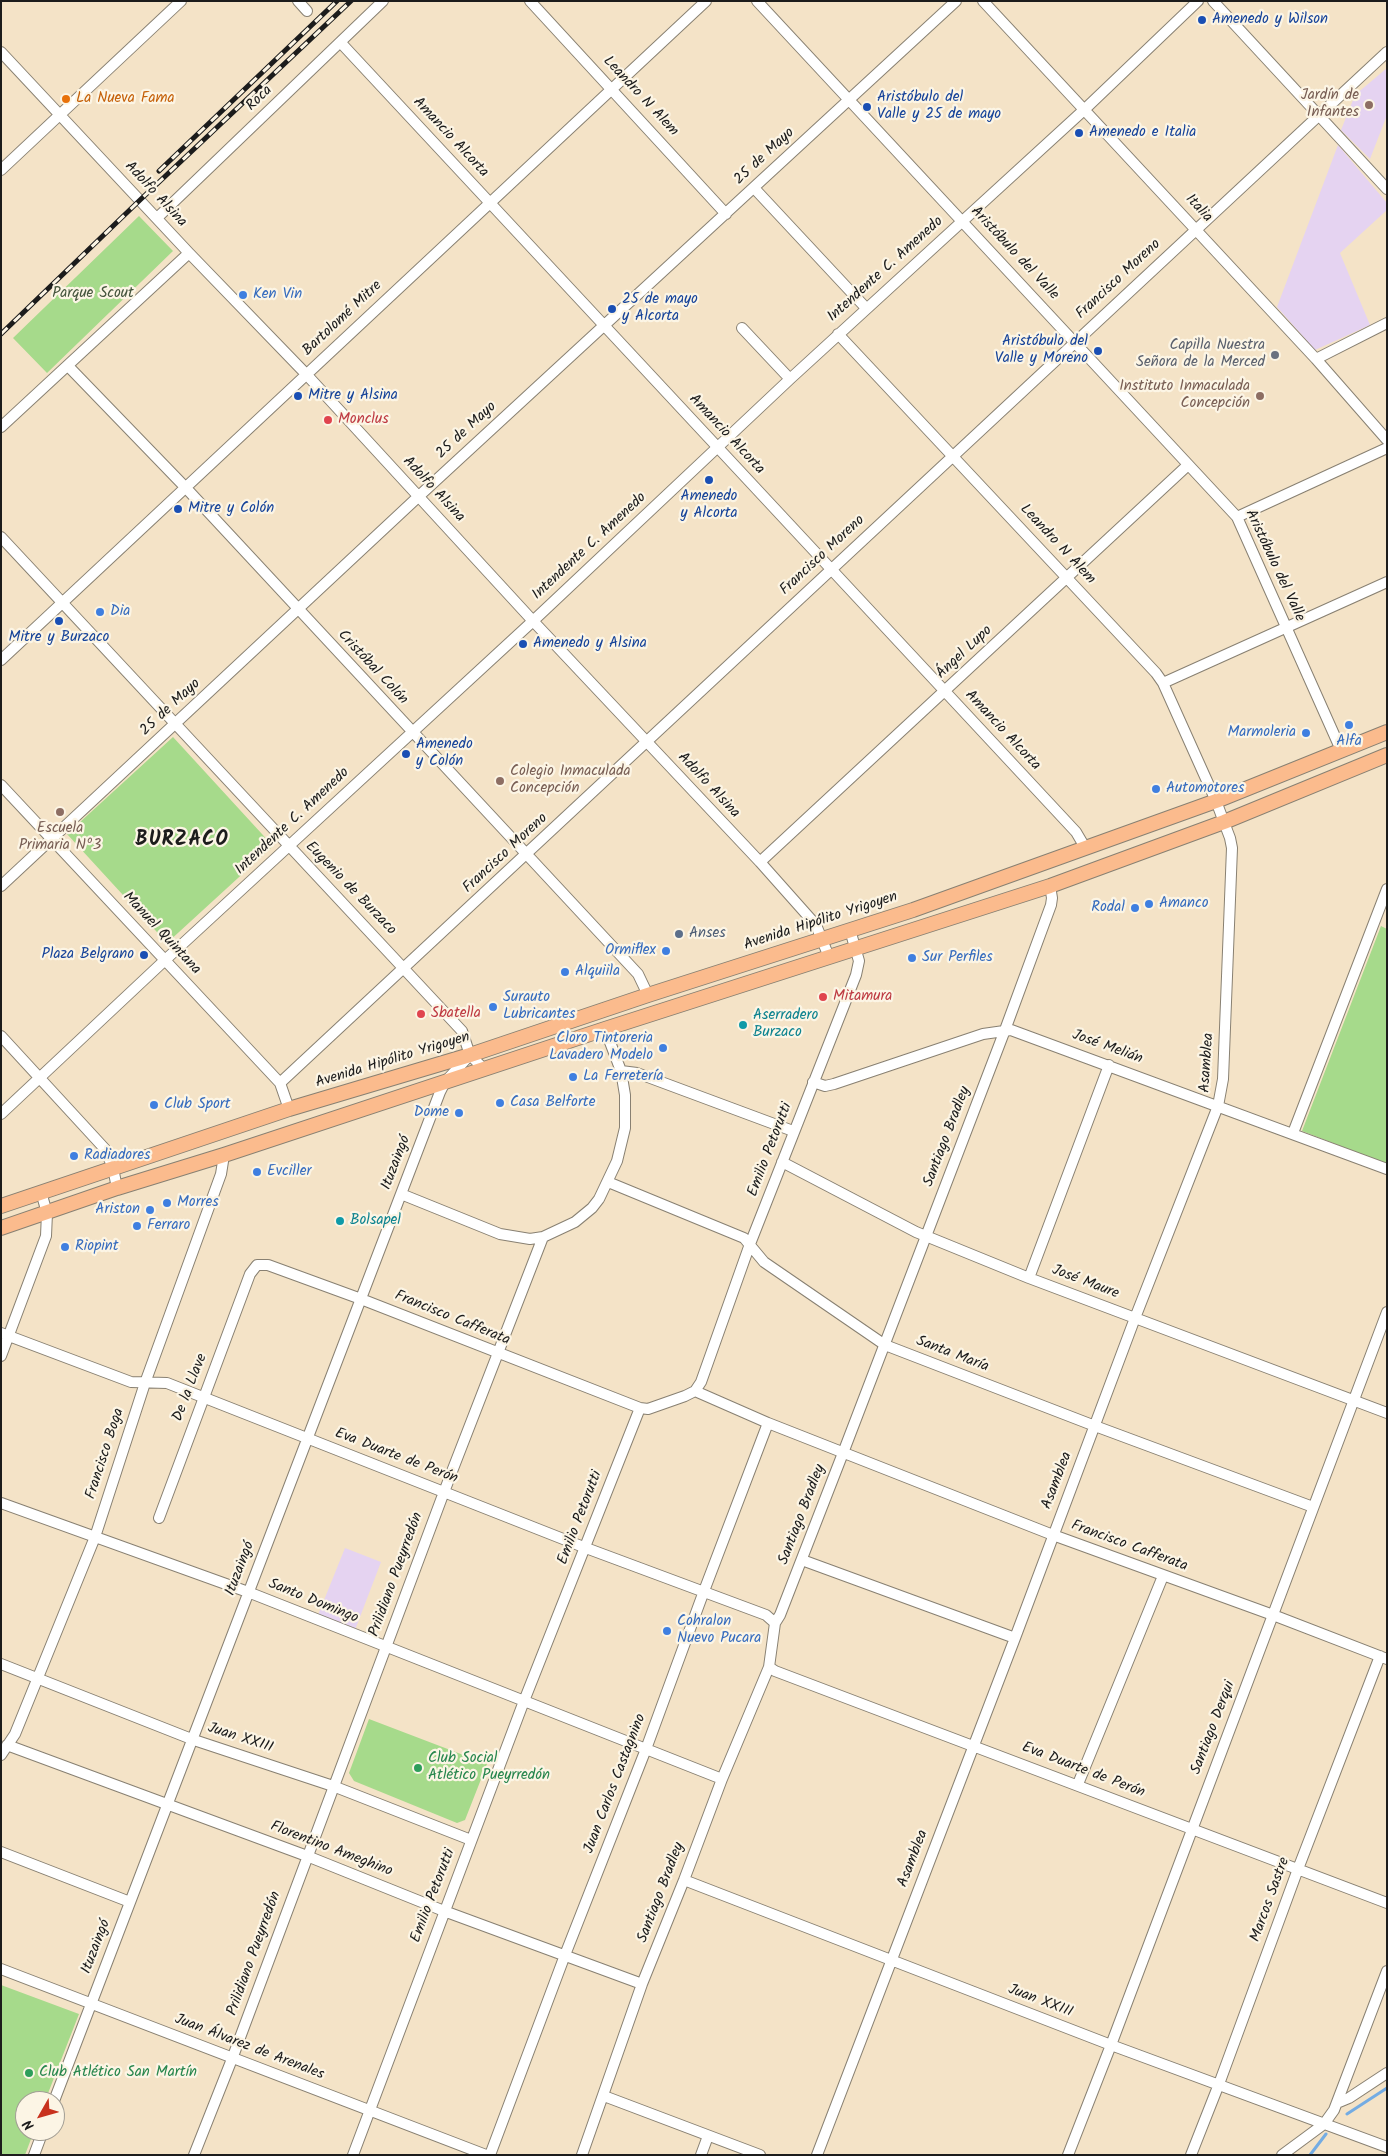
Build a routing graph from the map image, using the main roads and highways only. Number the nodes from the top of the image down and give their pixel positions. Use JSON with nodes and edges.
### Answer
{"nodes":[{"id":1,"x":1387,"y":732,"type":"edge"},
{"id":2,"x":1387,"y":754,"type":"edge"},
{"id":3,"x":1,"y":1206,"type":"edge"},
{"id":4,"x":1,"y":1228,"type":"edge"}],
"edges":[{"from":1,"to":3,"type":"main road","name":"Avenida Hipólito Yrigoyen"},
{"from":2,"to":4,"type":"main road"}]}
